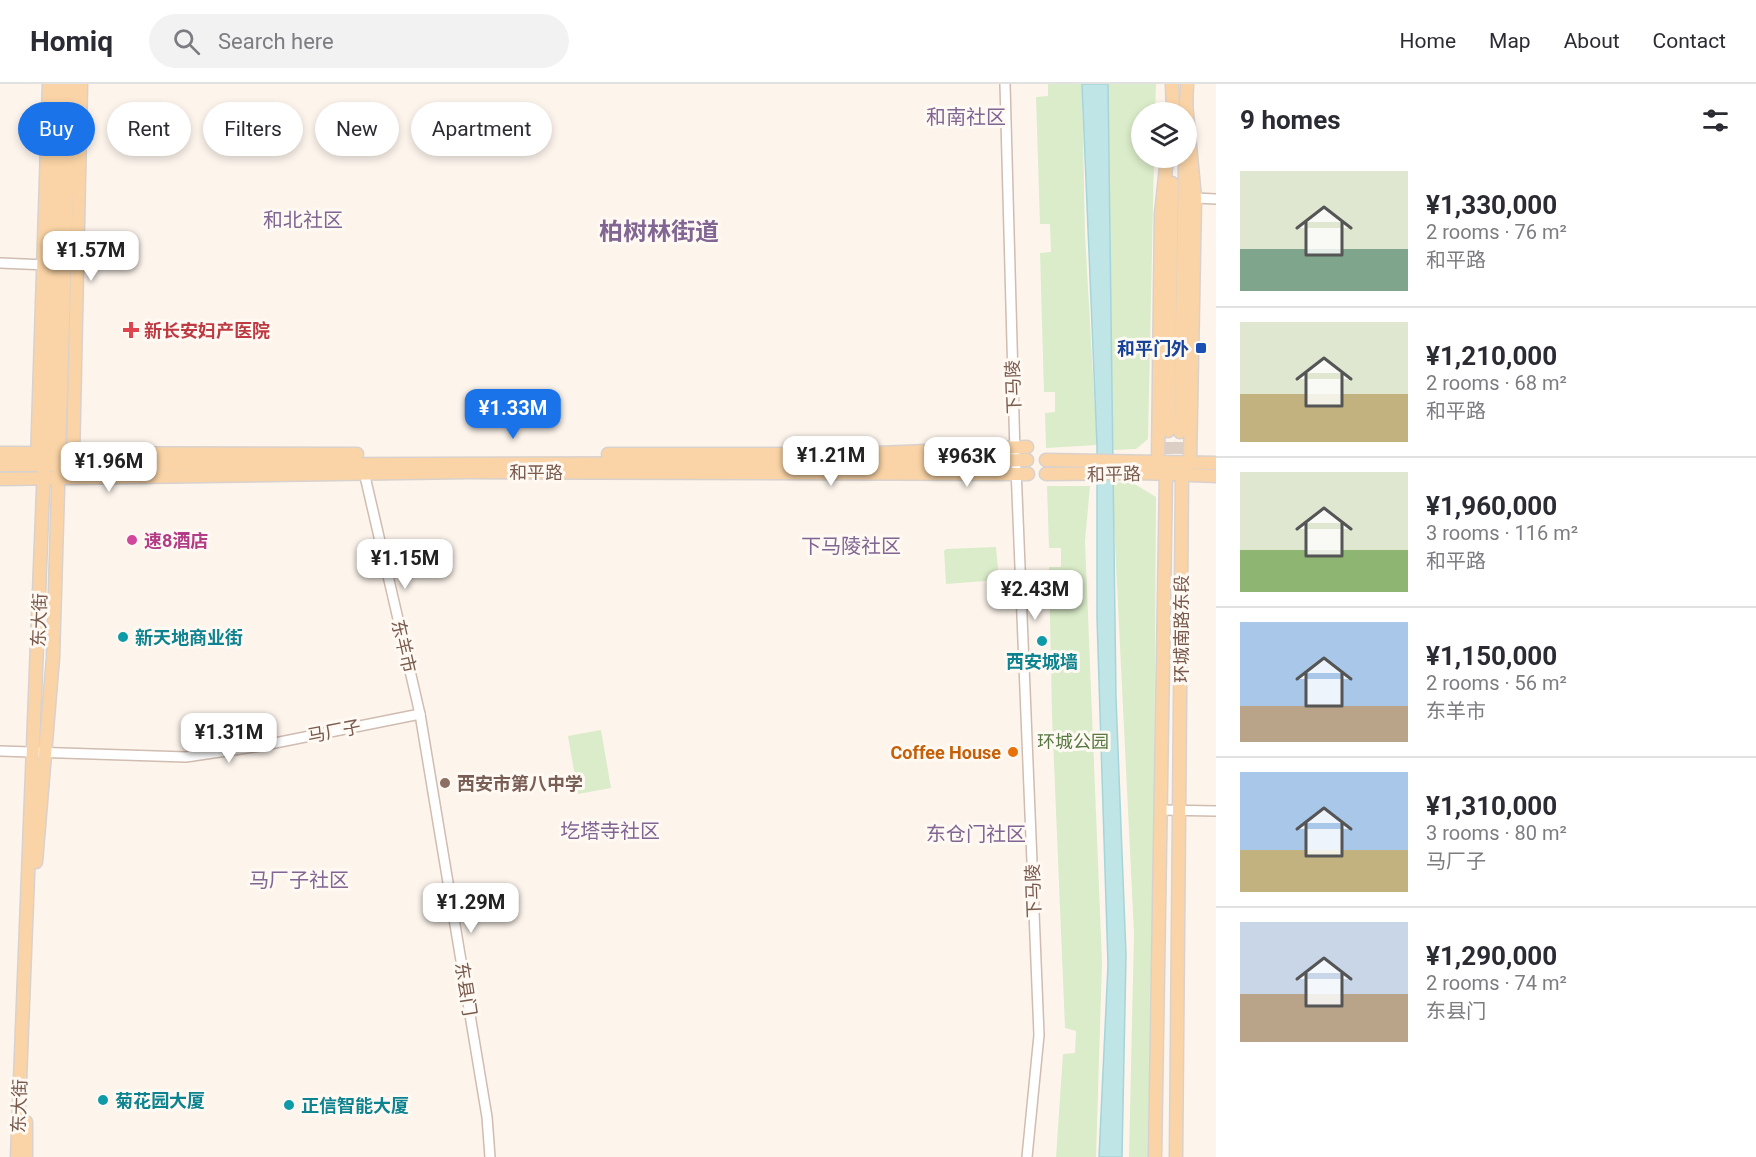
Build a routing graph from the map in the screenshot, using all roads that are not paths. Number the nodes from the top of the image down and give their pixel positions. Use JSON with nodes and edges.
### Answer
{"nodes":[{"id":1,"x":49,"y":84,"type":"edge"},
{"id":2,"x":60,"y":84,"type":"edge"},
{"id":3,"x":70,"y":84,"type":"edge"},
{"id":4,"x":81,"y":84,"type":"edge"},
{"id":5,"x":1005,"y":84,"type":"edge"},
{"id":6,"x":1172,"y":84,"type":"edge"},
{"id":7,"x":1186,"y":84,"type":"edge"},
{"id":8,"x":1172,"y":102,"type":"edge"},
{"id":9,"x":1186,"y":102,"type":"edge"},
{"id":10,"x":1166,"y":168,"type":"edge"},
{"id":11,"x":1172,"y":168,"type":"edge"},
{"id":12,"x":1185,"y":168,"type":"edge"},
{"id":13,"x":1192,"y":168,"type":"edge"},
{"id":14,"x":1195,"y":198,"type":"junction"},
{"id":15,"x":1216,"y":198,"type":"edge"},
{"id":16,"x":0,"y":263,"type":"edge"},
{"id":17,"x":50,"y":265,"type":"junction"},
{"id":18,"x":0,"y":453,"type":"edge"},
{"id":19,"x":1021,"y":453,"type":"junction"},
{"id":20,"x":54,"y":459,"type":"junction"},
{"id":21,"x":1046,"y":460,"type":"dead end"},
{"id":22,"x":1158,"y":462,"type":"junction"},
{"id":23,"x":1190,"y":462,"type":"junction"},
{"id":24,"x":1216,"y":462,"type":"edge"},
{"id":25,"x":0,"y":465,"type":"edge"},
{"id":26,"x":1142,"y":467,"type":"junction"},
{"id":27,"x":1079,"y":468,"type":"junction"},
{"id":28,"x":364,"y":472,"type":"junction"},
{"id":29,"x":1022,"y":474,"type":"junction"},
{"id":30,"x":1047,"y":474,"type":"dead end"},
{"id":31,"x":1166,"y":474,"type":"junction"},
{"id":32,"x":1182,"y":476,"type":"junction"},
{"id":33,"x":1216,"y":476,"type":"edge"},
{"id":34,"x":0,"y":478,"type":"edge"},
{"id":35,"x":40,"y":479,"type":"junction"},
{"id":36,"x":60,"y":479,"type":"junction"},
{"id":37,"x":73,"y":479,"type":"junction"},
{"id":38,"x":420,"y":714,"type":"junction"},
{"id":39,"x":0,"y":751,"type":"edge"},
{"id":40,"x":39,"y":752,"type":"junction"},
{"id":41,"x":1161,"y":810,"type":"junction"},
{"id":42,"x":1179,"y":811,"type":"junction"},
{"id":43,"x":1216,"y":811,"type":"edge"},
{"id":44,"x":17,"y":1157,"type":"edge"},
{"id":45,"x":26,"y":1157,"type":"edge"},
{"id":46,"x":490,"y":1157,"type":"edge"},
{"id":47,"x":1027,"y":1157,"type":"edge"},
{"id":48,"x":1155,"y":1157,"type":"edge"},
{"id":49,"x":1176,"y":1157,"type":"edge"}],
"edges":[{"from":1,"to":17,"type":"main road"},
{"from":2,"to":17,"type":"main road","name":"东大街"},
{"from":3,"to":20,"type":"main road","name":"东大街"},
{"from":4,"to":20,"type":"main road"},
{"from":5,"to":19,"type":"street","name":"下马陵"},
{"from":6,"to":8,"type":"main road"},
{"from":7,"to":9,"type":"main road","name":"环城南路东段"},
{"from":10,"to":22,"type":"main road"},
{"from":11,"to":12,"type":"main road"},
{"from":13,"to":14,"type":"main road","name":"环城南路东段"},
{"from":14,"to":15,"type":"street"},
{"from":14,"to":23,"type":"main road","name":"环城南路东段"},
{"from":16,"to":17,"type":"street"},
{"from":17,"to":20,"type":"main road","name":"东大街"},
{"from":18,"to":20,"type":"main road"},
{"from":19,"to":20,"type":"main road","name":"和平路"},
{"from":19,"to":29,"type":"street","name":"下马陵"},
{"from":20,"to":25,"type":"main road"},
{"from":20,"to":35,"type":"main road","name":"东大街"},
{"from":20,"to":36,"type":"main road","name":"东大街"},
{"from":20,"to":37,"type":"main road"},
{"from":21,"to":27,"type":"main road"},
{"from":22,"to":23,"type":"main road"},
{"from":22,"to":26,"type":"main road"},
{"from":22,"to":31,"type":"main road"},
{"from":23,"to":24,"type":"main road"},
{"from":23,"to":32,"type":"main road","name":"环城南路东段"},
{"from":26,"to":27,"type":"main road","name":"和平路"},
{"from":26,"to":31,"type":"main road","name":"和平路"},
{"from":27,"to":30,"type":"main road","name":"和平路"},
{"from":28,"to":29,"type":"main road","name":"和平路"},
{"from":28,"to":37,"type":"main road","name":"和平路"},
{"from":28,"to":38,"type":"street","name":"东羊市"},
{"from":29,"to":47,"type":"street","name":"下马陵"},
{"from":31,"to":32,"type":"main road","name":"和平路"},
{"from":31,"to":41,"type":"main road","name":"环城南路东段"},
{"from":32,"to":33,"type":"main road","name":"和平路"},
{"from":32,"to":42,"type":"main road","name":"环城南路东段"},
{"from":34,"to":35,"type":"main road","name":"和平路"},
{"from":35,"to":36,"type":"main road","name":"和平路"},
{"from":35,"to":40,"type":"main road","name":"东大街"},
{"from":36,"to":37,"type":"main road","name":"和平路"},
{"from":36,"to":40,"type":"main road","name":"东大街"},
{"from":38,"to":40,"type":"street","name":"马厂子"},
{"from":38,"to":46,"type":"street","name":"东县门"},
{"from":39,"to":40,"type":"street","name":"马厂子"},
{"from":40,"to":44,"type":"main road","name":"东大街"},
{"from":40,"to":45,"type":"main road","name":"东大街"},
{"from":41,"to":42,"type":"street"},
{"from":41,"to":48,"type":"main road","name":"环城南路东段"},
{"from":42,"to":43,"type":"street"},
{"from":42,"to":49,"type":"main road","name":"环城南路东段"}]}
